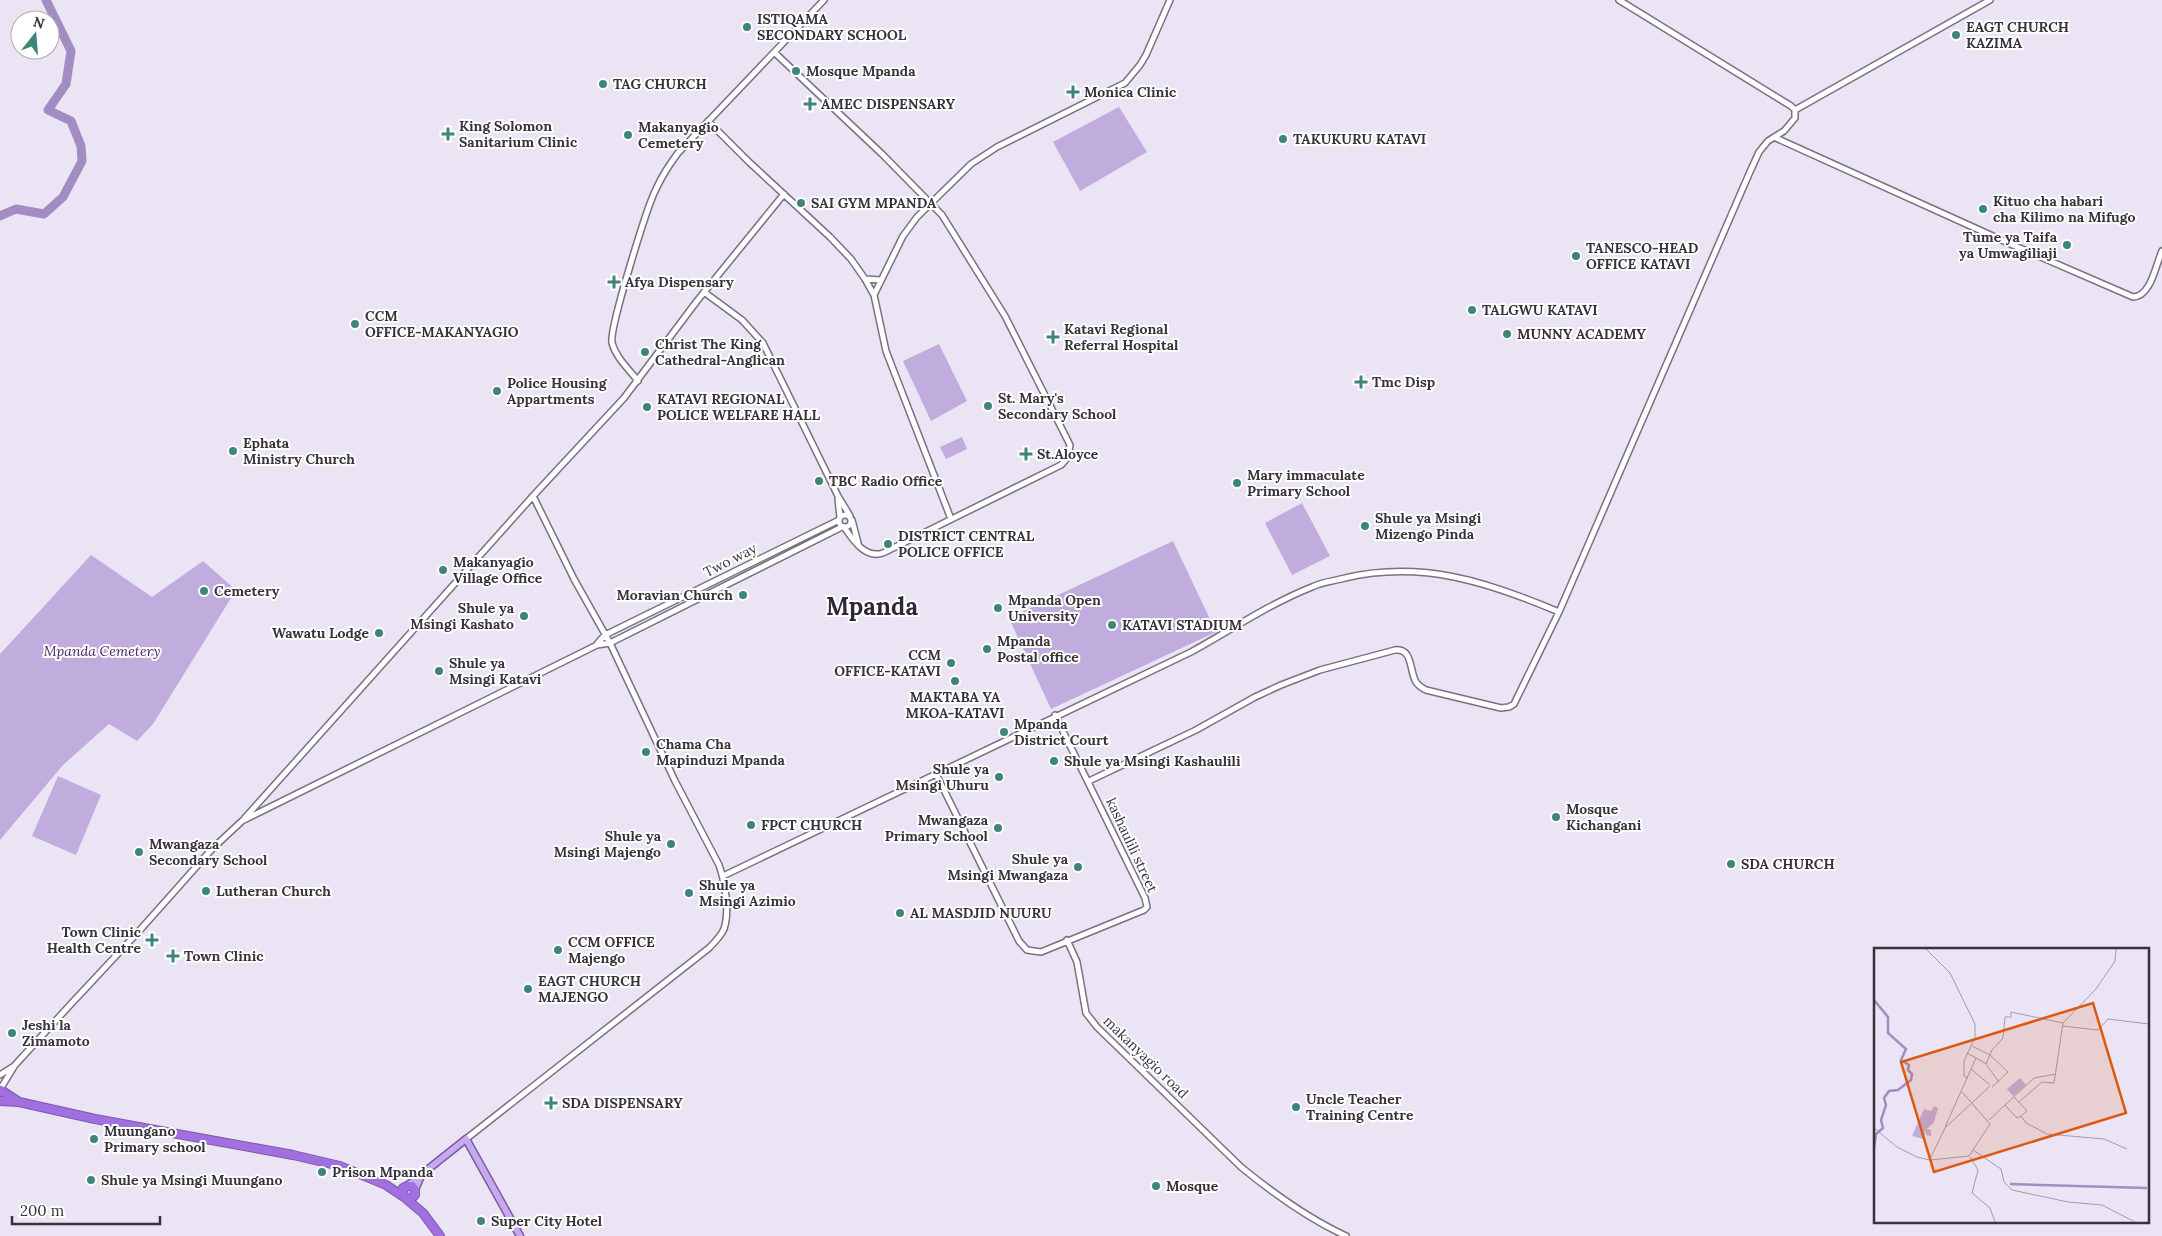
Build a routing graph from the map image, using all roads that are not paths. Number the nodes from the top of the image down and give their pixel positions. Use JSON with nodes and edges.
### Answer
{"nodes":[{"id":1,"x":824,"y":0,"type":"edge"},
{"id":2,"x":1170,"y":0,"type":"edge"},
{"id":3,"x":1619,"y":0,"type":"edge"},
{"id":4,"x":1990,"y":0,"type":"edge"},
{"id":5,"x":775,"y":53,"type":"junction"},
{"id":6,"x":1795,"y":110,"type":"junction"},
{"id":7,"x":708,"y":121,"type":"junction"},
{"id":8,"x":1776,"y":138,"type":"junction"},
{"id":9,"x":784,"y":194,"type":"junction"},
{"id":10,"x":930,"y":202,"type":"junction"},
{"id":11,"x":2162,"y":251,"type":"edge"},
{"id":12,"x":865,"y":279,"type":"junction"},
{"id":13,"x":881,"y":280,"type":"junction"},
{"id":14,"x":704,"y":292,"type":"junction"},
{"id":15,"x":874,"y":295,"type":"junction"},
{"id":16,"x":638,"y":381,"type":"junction"},
{"id":17,"x":533,"y":496,"type":"junction"},
{"id":18,"x":838,"y":496,"type":"junction"},
{"id":19,"x":839,"y":518,"type":"junction"},
{"id":20,"x":851,"y":518,"type":"junction"},
{"id":21,"x":951,"y":519,"type":"junction"},
{"id":22,"x":843,"y":527,"type":"junction"},
{"id":23,"x":831,"y":534,"type":"junction"},
{"id":24,"x":850,"y":535,"type":"junction"},
{"id":25,"x":859,"y":546,"type":"junction"},
{"id":26,"x":1559,"y":612,"type":"junction"},
{"id":27,"x":605,"y":635,"type":"junction"},
{"id":28,"x":610,"y":643,"type":"junction"},
{"id":29,"x":597,"y":645,"type":"junction"},
{"id":30,"x":1055,"y":715,"type":"junction"},
{"id":31,"x":936,"y":774,"type":"junction"},
{"id":32,"x":1089,"y":781,"type":"junction"},
{"id":33,"x":242,"y":821,"type":"junction"},
{"id":34,"x":722,"y":876,"type":"junction"},
{"id":35,"x":1067,"y":940,"type":"junction"},
{"id":36,"x":16,"y":1065,"type":"junction"},
{"id":37,"x":0,"y":1075,"type":"edge"},
{"id":38,"x":0,"y":1090,"type":"edge"},
{"id":39,"x":0,"y":1101,"type":"edge"},
{"id":40,"x":19,"y":1102,"type":"junction"},
{"id":41,"x":466,"y":1139,"type":"junction"},
{"id":42,"x":423,"y":1172,"type":"junction"},
{"id":43,"x":386,"y":1185,"type":"junction"},
{"id":44,"x":406,"y":1186,"type":"junction"},
{"id":45,"x":416,"y":1192,"type":"junction"},
{"id":46,"x":405,"y":1197,"type":"junction"},
{"id":47,"x":423,"y":1213,"type":"junction"},
{"id":48,"x":440,"y":1236,"type":"edge"},
{"id":49,"x":520,"y":1236,"type":"edge"},
{"id":50,"x":1346,"y":1236,"type":"edge"}],
"edges":[{"from":1,"to":5,"type":"street"},
{"from":2,"to":10,"type":"street"},
{"from":3,"to":6,"type":"street"},
{"from":4,"to":6,"type":"street"},
{"from":5,"to":7,"type":"street"},
{"from":5,"to":10,"type":"street"},
{"from":6,"to":8,"type":"street"},
{"from":7,"to":9,"type":"street"},
{"from":7,"to":16,"type":"street"},
{"from":8,"to":11,"type":"street"},
{"from":8,"to":26,"type":"street"},
{"from":9,"to":12,"type":"street"},
{"from":9,"to":14,"type":"street"},
{"from":10,"to":13,"type":"street"},
{"from":10,"to":21,"type":"street"},
{"from":12,"to":13,"type":"street"},
{"from":12,"to":15,"type":"street"},
{"from":13,"to":15,"type":"street"},
{"from":14,"to":16,"type":"street"},
{"from":14,"to":18,"type":"street"},
{"from":15,"to":21,"type":"street"},
{"from":16,"to":17,"type":"street"},
{"from":17,"to":27,"type":"street"},
{"from":17,"to":33,"type":"street"},
{"from":18,"to":19,"type":"street"},
{"from":18,"to":20,"type":"street"},
{"from":19,"to":20,"type":"street"},
{"from":19,"to":22,"type":"street"},
{"from":19,"to":27,"type":"street","name":"Two way"},
{"from":20,"to":22,"type":"street"},
{"from":20,"to":25,"type":"street"},
{"from":21,"to":25,"type":"street"},
{"from":22,"to":23,"type":"street"},
{"from":22,"to":24,"type":"street"},
{"from":23,"to":24,"type":"street"},
{"from":23,"to":28,"type":"street"},
{"from":24,"to":25,"type":"street"},
{"from":26,"to":30,"type":"street"},
{"from":26,"to":32,"type":"street"},
{"from":27,"to":28,"type":"street"},
{"from":27,"to":29,"type":"street"},
{"from":28,"to":29,"type":"street"},
{"from":28,"to":34,"type":"street"},
{"from":29,"to":33,"type":"street"},
{"from":30,"to":31,"type":"street"},
{"from":30,"to":32,"type":"street","name":"kashaulili street"},
{"from":31,"to":34,"type":"street"},
{"from":31,"to":35,"type":"street"},
{"from":32,"to":35,"type":"street","name":"kashaulili street"},
{"from":33,"to":36,"type":"street"},
{"from":34,"to":41,"type":"street"},
{"from":35,"to":50,"type":"street","name":"makanyagio road"},
{"from":36,"to":37,"type":"street"},
{"from":36,"to":38,"type":"street"},
{"from":38,"to":40,"type":"highway"},
{"from":39,"to":40,"type":"highway"},
{"from":40,"to":43,"type":"highway"},
{"from":41,"to":42,"type":"main road"},
{"from":41,"to":49,"type":"main road"},
{"from":42,"to":44,"type":"main road"},
{"from":42,"to":45,"type":"main road"},
{"from":43,"to":44,"type":"highway"},
{"from":43,"to":46,"type":"highway"},
{"from":44,"to":45,"type":"highway"},
{"from":44,"to":46,"type":"highway"},
{"from":45,"to":46,"type":"highway"},
{"from":45,"to":47,"type":"highway"},
{"from":46,"to":47,"type":"highway"},
{"from":47,"to":48,"type":"highway"}]}
